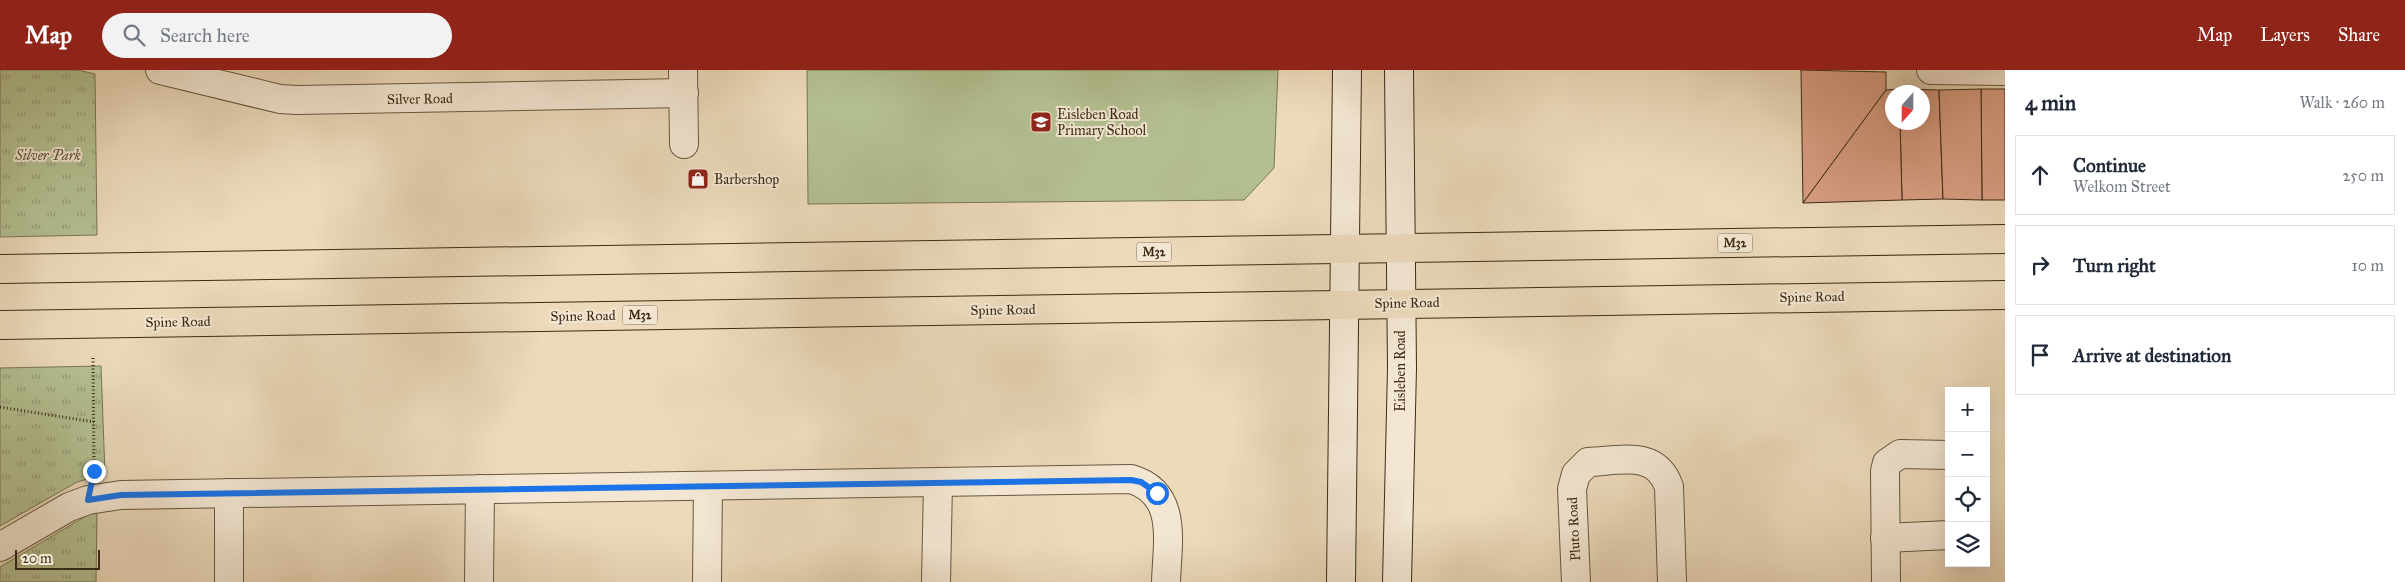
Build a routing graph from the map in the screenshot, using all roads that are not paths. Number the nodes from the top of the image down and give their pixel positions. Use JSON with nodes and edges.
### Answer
{"nodes":[{"id":1,"x":160,"y":70,"type":"edge"},
{"id":2,"x":1347,"y":70,"type":"edge"},
{"id":3,"x":1399,"y":70,"type":"edge"},
{"id":4,"x":1931,"y":70,"type":"edge"},
{"id":5,"x":2005,"y":71,"type":"edge"},
{"id":6,"x":683,"y":82,"type":"edge"},
{"id":7,"x":684,"y":144,"type":"dead end"},
{"id":8,"x":2005,"y":239,"type":"edge"},
{"id":9,"x":1400,"y":248,"type":"junction"},
{"id":10,"x":1346,"y":249,"type":"junction"},
{"id":11,"x":0,"y":270,"type":"edge"},
{"id":12,"x":2005,"y":295,"type":"edge"},
{"id":13,"x":1400,"y":303,"type":"junction"},
{"id":14,"x":1344,"y":304,"type":"junction"},
{"id":15,"x":0,"y":325,"type":"edge"},
{"id":16,"x":1945,"y":455,"type":"edge"},
{"id":17,"x":938,"y":483,"type":"junction"},
{"id":18,"x":708,"y":486,"type":"junction"},
{"id":19,"x":480,"y":490,"type":"junction"},
{"id":20,"x":229,"y":493,"type":"junction"},
{"id":21,"x":1945,"y":535,"type":"edge"},
{"id":22,"x":1885,"y":538,"type":"junction"},
{"id":23,"x":0,"y":547,"type":"edge"},
{"id":24,"x":229,"y":582,"type":"edge"},
{"id":25,"x":479,"y":582,"type":"edge"},
{"id":26,"x":707,"y":582,"type":"edge"},
{"id":27,"x":936,"y":582,"type":"edge"},
{"id":28,"x":1166,"y":582,"type":"edge"},
{"id":29,"x":1340,"y":582,"type":"edge"},
{"id":30,"x":1397,"y":582,"type":"edge"},
{"id":31,"x":1576,"y":582,"type":"edge"},
{"id":32,"x":1672,"y":582,"type":"edge"},
{"id":33,"x":1886,"y":582,"type":"edge"}],
"edges":[{"from":1,"to":6,"type":"street","name":"Silver Road"},
{"from":2,"to":10,"type":"street"},
{"from":3,"to":9,"type":"street","name":"Eisleben Road"},
{"from":4,"to":5,"type":"street"},
{"from":6,"to":7,"type":"street"},
{"from":8,"to":9,"type":"main road","number":"M32"},
{"from":9,"to":10,"type":"main road","number":"M32"},
{"from":9,"to":13,"type":"street","name":"Eisleben Road"},
{"from":10,"to":11,"type":"main road","number":"M32"},
{"from":10,"to":14,"type":"street"},
{"from":12,"to":13,"type":"main road","name":"Spine Road","number":"M32"},
{"from":13,"to":14,"type":"main road","name":"Spine Road","number":"M32"},
{"from":13,"to":30,"type":"street","name":"Eisleben Road"},
{"from":14,"to":15,"type":"main road","name":"Spine Road","number":"M32"},
{"from":14,"to":29,"type":"street"},
{"from":16,"to":22,"type":"street"},
{"from":17,"to":18,"type":"street"},
{"from":17,"to":27,"type":"street"},
{"from":17,"to":28,"type":"street"},
{"from":18,"to":19,"type":"street"},
{"from":18,"to":26,"type":"street"},
{"from":19,"to":20,"type":"street"},
{"from":19,"to":25,"type":"street"},
{"from":20,"to":23,"type":"street"},
{"from":20,"to":24,"type":"street"},
{"from":21,"to":22,"type":"street"},
{"from":22,"to":33,"type":"street"},
{"from":31,"to":32,"type":"street","name":"Pluto Road"}]}
